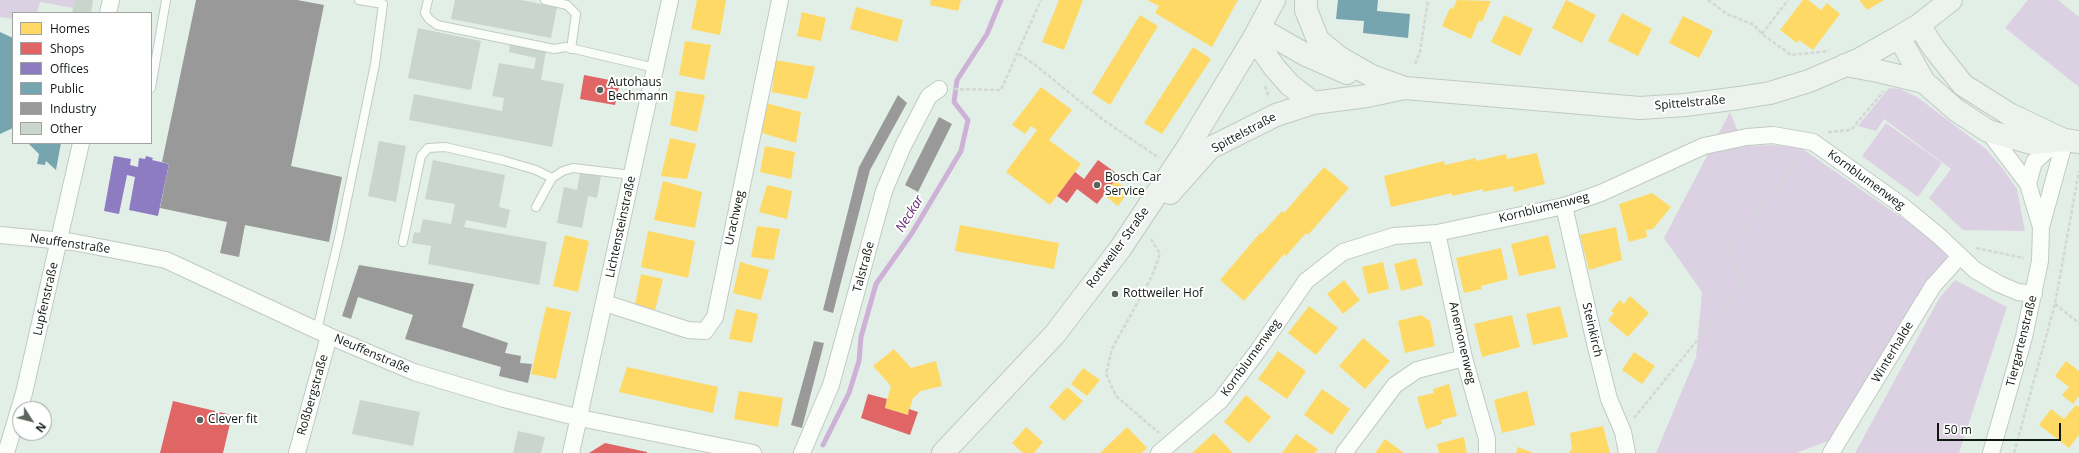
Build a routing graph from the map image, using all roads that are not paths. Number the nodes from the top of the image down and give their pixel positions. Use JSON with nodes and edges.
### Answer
{"nodes":[{"id":1,"x":111,"y":0,"type":"edge"},
{"id":2,"x":166,"y":0,"type":"edge"},
{"id":3,"x":359,"y":0,"type":"edge"},
{"id":4,"x":428,"y":0,"type":"edge"},
{"id":5,"x":545,"y":0,"type":"edge"},
{"id":6,"x":670,"y":0,"type":"edge"},
{"id":7,"x":780,"y":0,"type":"edge"},
{"id":8,"x":1274,"y":0,"type":"edge"},
{"id":9,"x":1306,"y":0,"type":"edge"},
{"id":10,"x":1951,"y":0,"type":"edge"},
{"id":11,"x":108,"y":12,"type":"edge"},
{"id":12,"x":1919,"y":25,"type":"junction"},
{"id":13,"x":1256,"y":33,"type":"junction"},
{"id":14,"x":1898,"y":37,"type":"junction"},
{"id":15,"x":571,"y":49,"type":"junction"},
{"id":16,"x":1840,"y":59,"type":"junction"},
{"id":17,"x":655,"y":68,"type":"junction"},
{"id":18,"x":1372,"y":76,"type":"junction"},
{"id":19,"x":152,"y":82,"type":"edge"},
{"id":20,"x":1924,"y":82,"type":"junction"},
{"id":21,"x":1405,"y":88,"type":"junction"},
{"id":22,"x":939,"y":89,"type":"dead end"},
{"id":23,"x":1313,"y":102,"type":"junction"},
{"id":24,"x":1988,"y":131,"type":"junction"},
{"id":25,"x":2072,"y":141,"type":"edge"},
{"id":26,"x":81,"y":144,"type":"edge"},
{"id":27,"x":632,"y":175,"type":"junction"},
{"id":28,"x":552,"y":178,"type":"junction"},
{"id":29,"x":2028,"y":184,"type":"junction"},
{"id":30,"x":1564,"y":206,"type":"junction"},
{"id":31,"x":536,"y":207,"type":"dead end"},
{"id":32,"x":2041,"y":227,"type":"junction"},
{"id":33,"x":1437,"y":233,"type":"junction"},
{"id":34,"x":0,"y":235,"type":"edge"},
{"id":35,"x":59,"y":240,"type":"junction"},
{"id":36,"x":403,"y":242,"type":"dead end"},
{"id":37,"x":1120,"y":249,"type":"junction"},
{"id":38,"x":1960,"y":256,"type":"junction"},
{"id":39,"x":2034,"y":294,"type":"junction"},
{"id":40,"x":605,"y":303,"type":"junction"},
{"id":41,"x":323,"y":333,"type":"junction"},
{"id":42,"x":1464,"y":358,"type":"junction"},
{"id":43,"x":580,"y":418,"type":"junction"},
{"id":44,"x":1164,"y":448,"type":"edge"},
{"id":45,"x":6,"y":453,"type":"edge"},
{"id":46,"x":297,"y":453,"type":"edge"},
{"id":47,"x":571,"y":453,"type":"edge"},
{"id":48,"x":753,"y":453,"type":"edge"},
{"id":49,"x":802,"y":453,"type":"edge"},
{"id":50,"x":943,"y":453,"type":"edge"},
{"id":51,"x":1344,"y":453,"type":"edge"},
{"id":52,"x":1487,"y":453,"type":"edge"},
{"id":53,"x":1626,"y":453,"type":"edge"},
{"id":54,"x":1831,"y":453,"type":"edge"},
{"id":55,"x":1991,"y":453,"type":"edge"}],
"edges":[{"from":1,"to":11,"type":"street"},
{"from":2,"to":19,"type":"lane"},
{"from":3,"to":41,"type":"lane"},
{"from":4,"to":15,"type":"lane"},
{"from":5,"to":15,"type":"lane"},
{"from":6,"to":17,"type":"street","name":"Lichtensteinstraße"},
{"from":7,"to":40,"type":"street","name":"Urachweg"},
{"from":8,"to":13,"type":"main road","name":"Rottweiler Straße"},
{"from":9,"to":18,"type":"main road","name":"Spittelstraße"},
{"from":10,"to":12,"type":"main road","name":"Spittelstraße"},
{"from":12,"to":14,"type":"main road","name":"Spittelstraße"},
{"from":12,"to":25,"type":"main road"},
{"from":13,"to":18,"type":"main road","name":"Spittelstraße"},
{"from":13,"to":23,"type":"main road"},
{"from":13,"to":37,"type":"main road","name":"Rottweiler Straße"},
{"from":14,"to":16,"type":"main road","name":"Spittelstraße"},
{"from":14,"to":20,"type":"main road"},
{"from":15,"to":17,"type":"lane"},
{"from":16,"to":20,"type":"main road"},
{"from":16,"to":21,"type":"main road","name":"Spittelstraße"},
{"from":17,"to":27,"type":"street","name":"Lichtensteinstraße"},
{"from":18,"to":21,"type":"main road","name":"Spittelstraße"},
{"from":20,"to":24,"type":"main road"},
{"from":21,"to":23,"type":"main road","name":"Spittelstraße"},
{"from":22,"to":49,"type":"street","name":"Talstraße"},
{"from":23,"to":37,"type":"main road","name":"Spittelstraße"},
{"from":24,"to":25,"type":"main road"},
{"from":24,"to":29,"type":"street","name":"Tiergartenstraße"},
{"from":25,"to":29,"type":"street"},
{"from":25,"to":32,"type":"street","name":"Tiergartenstraße"},
{"from":26,"to":35,"type":"street","name":"Lupfenstraße"},
{"from":27,"to":28,"type":"lane"},
{"from":27,"to":40,"type":"street","name":"Lichtensteinstraße"},
{"from":28,"to":31,"type":"lane"},
{"from":28,"to":36,"type":"lane"},
{"from":29,"to":32,"type":"street","name":"Tiergartenstraße"},
{"from":30,"to":33,"type":"street","name":"Kornblumenweg"},
{"from":30,"to":38,"type":"street","name":"Kornblumenweg"},
{"from":30,"to":53,"type":"street","name":"Steinkirch"},
{"from":32,"to":39,"type":"street","name":"Tiergartenstraße"},
{"from":33,"to":42,"type":"street","name":"Anemonenweg"},
{"from":33,"to":44,"type":"street","name":"Kornblumenweg"},
{"from":34,"to":35,"type":"street","name":"Neuffenstraße"},
{"from":35,"to":41,"type":"street","name":"Neuffenstraße"},
{"from":35,"to":45,"type":"street","name":"Lupfenstraße"},
{"from":37,"to":50,"type":"main road","name":"Rottweiler Straße"},
{"from":38,"to":39,"type":"street","name":"Kornblumenweg"},
{"from":38,"to":54,"type":"street","name":"Winterhalde"},
{"from":39,"to":55,"type":"street","name":"Tiergartenstraße"},
{"from":40,"to":43,"type":"street","name":"Lichtensteinstraße"},
{"from":41,"to":43,"type":"street","name":"Neuffenstraße"},
{"from":41,"to":46,"type":"street","name":"Roßbergstraße"},
{"from":42,"to":51,"type":"street"},
{"from":42,"to":52,"type":"street","name":"Anemonenweg"},
{"from":43,"to":47,"type":"street","name":"Lichtensteinstraße"},
{"from":43,"to":48,"type":"street","name":"Neuffenstraße"}]}
